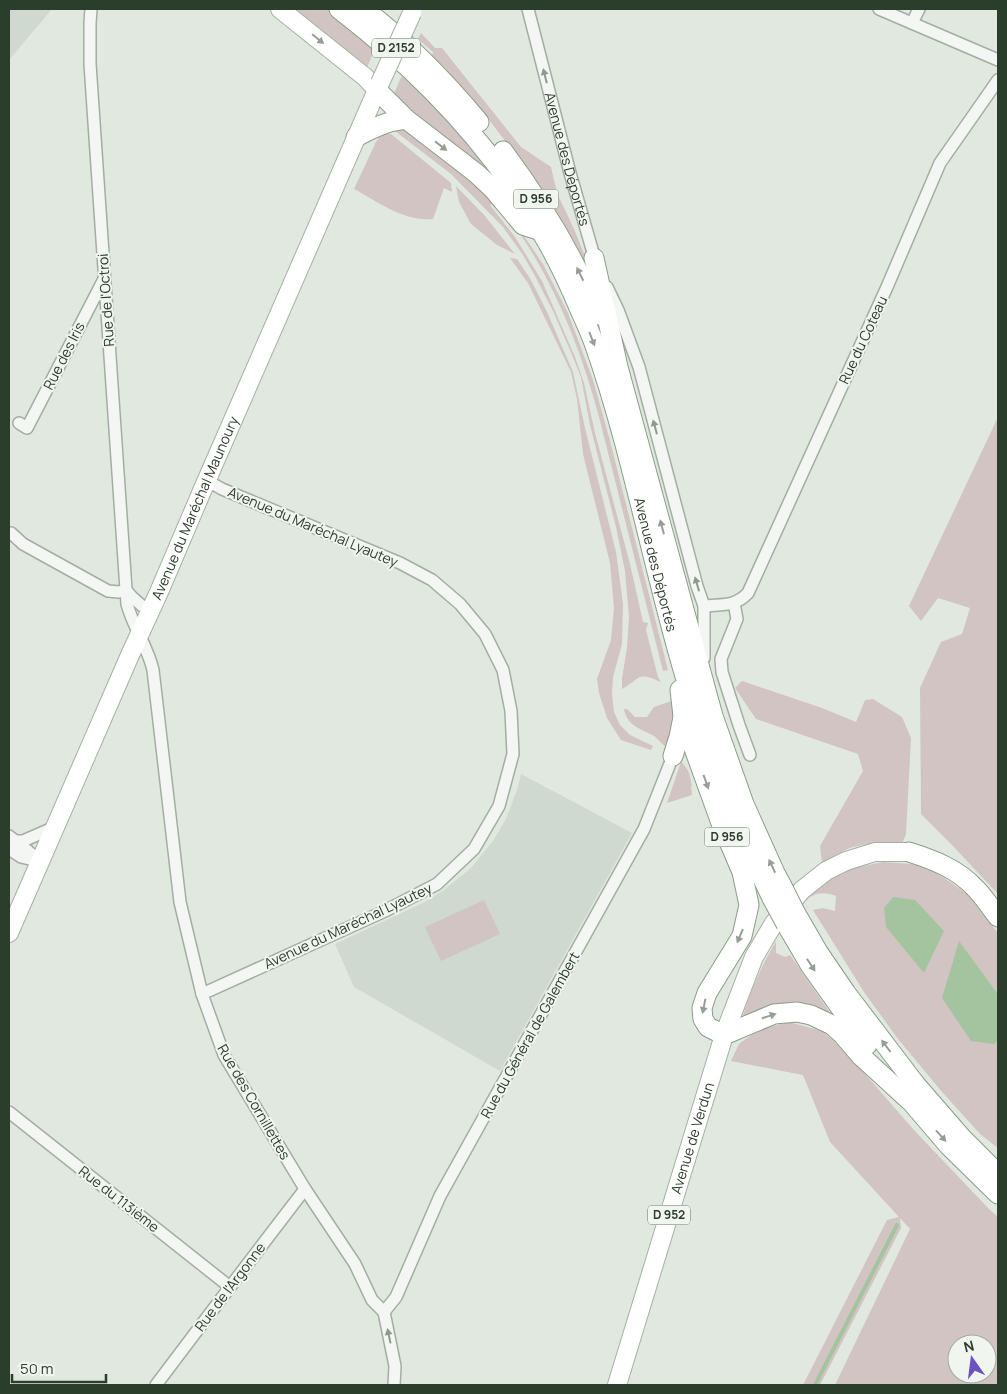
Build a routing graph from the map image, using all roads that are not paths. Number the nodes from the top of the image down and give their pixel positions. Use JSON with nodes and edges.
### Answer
{"nodes":[{"id":1,"x":91,"y":9,"type":"edge"},
{"id":2,"x":280,"y":9,"type":"edge"},
{"id":3,"x":339,"y":9,"type":"edge"},
{"id":4,"x":364,"y":9,"type":"edge"},
{"id":5,"x":528,"y":9,"type":"edge"},
{"id":6,"x":879,"y":9,"type":"edge"},
{"id":7,"x":919,"y":9,"type":"edge"},
{"id":8,"x":413,"y":11,"type":"edge"},
{"id":9,"x":912,"y":23,"type":"junction"},
{"id":10,"x":998,"y":60,"type":"edge"},
{"id":11,"x":998,"y":80,"type":"edge"},
{"id":12,"x":378,"y":86,"type":"junction"},
{"id":13,"x":406,"y":119,"type":"junction"},
{"id":14,"x":356,"y":137,"type":"junction"},
{"id":15,"x":542,"y":232,"type":"junction"},
{"id":16,"x":594,"y":258,"type":"junction"},
{"id":17,"x":105,"y":277,"type":"junction"},
{"id":18,"x":618,"y":367,"type":"junction"},
{"id":19,"x":19,"y":424,"type":"dead end"},
{"id":20,"x":206,"y":480,"type":"junction"},
{"id":21,"x":11,"y":533,"type":"dead end"},
{"id":22,"x":126,"y":590,"type":"junction"},
{"id":23,"x":734,"y":604,"type":"junction"},
{"id":24,"x":704,"y":606,"type":"junction"},
{"id":25,"x":149,"y":612,"type":"junction"},
{"id":26,"x":139,"y":635,"type":"junction"},
{"id":27,"x":692,"y":693,"type":"junction"},
{"id":28,"x":696,"y":754,"type":"junction"},
{"id":29,"x":750,"y":755,"type":"dead end"},
{"id":30,"x":673,"y":756,"type":"junction"},
{"id":31,"x":54,"y":827,"type":"junction"},
{"id":32,"x":11,"y":842,"type":"edge"},
{"id":33,"x":909,"y":852,"type":"joint"},
{"id":34,"x":39,"y":861,"type":"junction"},
{"id":35,"x":998,"y":917,"type":"edge"},
{"id":36,"x":9,"y":933,"type":"edge"},
{"id":37,"x":202,"y":994,"type":"junction"},
{"id":38,"x":724,"y":1035,"type":"junction"},
{"id":39,"x":912,"y":1092,"type":"junction"},
{"id":40,"x":9,"y":1112,"type":"edge"},
{"id":41,"x":998,"y":1156,"type":"edge"},
{"id":42,"x":998,"y":1174,"type":"edge"},
{"id":43,"x":305,"y":1189,"type":"junction"},
{"id":44,"x":998,"y":1194,"type":"edge"},
{"id":45,"x":230,"y":1287,"type":"junction"},
{"id":46,"x":384,"y":1312,"type":"junction"},
{"id":47,"x":156,"y":1385,"type":"edge"},
{"id":48,"x":394,"y":1385,"type":"edge"},
{"id":49,"x":617,"y":1385,"type":"edge"}],
"edges":[{"from":1,"to":17,"type":"street","name":"Rue de l'Octroi"},
{"from":2,"to":12,"type":"main road","number":"D 956","one_way":true},
{"from":3,"to":15,"type":"highway","number":"D 956"},
{"from":18,"to":4,"type":"highway","number":"D 956","one_way":true},
{"from":16,"to":5,"type":"street","name":"Avenue des Déportés","one_way":true},
{"from":6,"to":9,"type":"street"},
{"from":7,"to":9,"type":"street"},
{"from":8,"to":12,"type":"main road","number":"D 2152","bridge":true},
{"from":9,"to":10,"type":"street"},
{"from":11,"to":23,"type":"street","name":"Rue du Coteau"},
{"from":12,"to":13,"type":"highway","number":"D 956"},
{"from":12,"to":14,"type":"main road","name":"Avenue du Maréchal Maunoury"},
{"from":13,"to":14,"type":"highway"},
{"from":13,"to":15,"type":"highway","number":"D 956","one_way":true},
{"from":14,"to":20,"type":"main road","name":"Avenue du Maréchal Maunoury"},
{"from":15,"to":27,"type":"highway","name":"Avenue des Déportés","number":"D 956","one_way":true},
{"from":16,"to":18,"type":"highway"},
{"from":24,"to":16,"type":"street","name":"Avenue des Déportés","one_way":true},
{"from":17,"to":19,"type":"street","name":"Rue des Iris"},
{"from":17,"to":22,"type":"street","name":"Rue de l'Octroi"},
{"from":27,"to":18,"type":"highway","name":"Avenue des Déportés","number":"D 956","one_way":true},
{"from":20,"to":25,"type":"main road","name":"Avenue du Maréchal Maunoury"},
{"from":20,"to":37,"type":"street","name":"Avenue du Maréchal Lyautey"},
{"from":21,"to":22,"type":"street"},
{"from":22,"to":25,"type":"street"},
{"from":22,"to":26,"type":"street","name":"Rue de l'Octroi"},
{"from":23,"to":24,"type":"street"},
{"from":23,"to":29,"type":"street"},
{"from":24,"to":27,"type":"street","name":"Avenue des Déportés"},
{"from":25,"to":26,"type":"main road","name":"Avenue du Maréchal Maunoury"},
{"from":26,"to":31,"type":"main road","name":"Avenue du Maréchal Maunoury"},
{"from":26,"to":37,"type":"street","name":"Rue des Cornillettes"},
{"from":27,"to":28,"type":"highway","number":"D 956"},
{"from":27,"to":30,"type":"highway"},
{"from":27,"to":39,"type":"highway","name":"Avenue des Déportés","number":"D 956","bridge":true},
{"from":28,"to":30,"type":"highway"},
{"from":28,"to":38,"type":"highway","number":"D 956","one_way":true},
{"from":30,"to":46,"type":"street","name":"Rue du Général de Galembert"},
{"from":31,"to":32,"type":"street"},
{"from":31,"to":34,"type":"main road","name":"Avenue du Maréchal Maunoury"},
{"from":32,"to":34,"type":"street"},
{"from":33,"to":35,"type":"highway"},
{"from":33,"to":38,"type":"main road","name":"Avenue de Verdun"},
{"from":34,"to":36,"type":"main road","name":"Avenue du Maréchal Maunoury"},
{"from":37,"to":43,"type":"street","name":"Rue des Cornillettes"},
{"from":38,"to":39,"type":"highway","number":"D 956","one_way":true},
{"from":38,"to":49,"type":"main road","name":"Avenue de Verdun","number":"D 952"},
{"from":39,"to":41,"type":"highway","number":"D 956"},
{"from":39,"to":42,"type":"highway","number":"D 956"},
{"from":39,"to":44,"type":"highway","number":"D 956","one_way":true},
{"from":40,"to":45,"type":"street","name":"Rue du 113ième"},
{"from":43,"to":45,"type":"street","name":"Rue de l'Argonne"},
{"from":43,"to":46,"type":"street","name":"Rue des Cornillettes"},
{"from":45,"to":47,"type":"street","name":"Rue de l'Argonne"},
{"from":48,"to":46,"type":"street","one_way":true}]}
